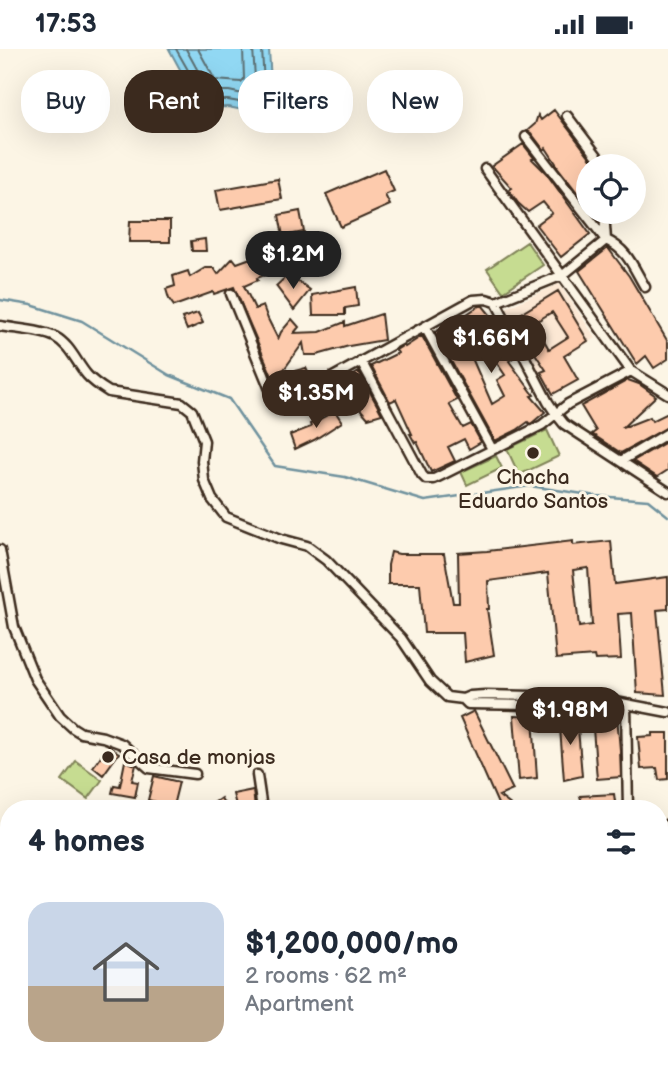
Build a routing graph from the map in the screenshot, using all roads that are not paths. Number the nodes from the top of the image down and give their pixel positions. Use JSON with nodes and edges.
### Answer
{"nodes":[{"id":1,"x":566,"y":116,"type":"dead end"},
{"id":2,"x":526,"y":137,"type":"dead end"},
{"id":3,"x":596,"y":154,"type":"edge"},
{"id":4,"x":485,"y":169,"type":"dead end"},
{"id":5,"x":605,"y":224,"type":"edge"},
{"id":6,"x":606,"y":240,"type":"junction"},
{"id":7,"x":563,"y":275,"type":"junction"},
{"id":8,"x":645,"y":287,"type":"dead end"},
{"id":9,"x":231,"y":294,"type":"dead end"},
{"id":10,"x":496,"y":302,"type":"junction"},
{"id":11,"x":0,"y":326,"type":"edge"},
{"id":12,"x":425,"y":327,"type":"junction"},
{"id":13,"x":361,"y":361,"type":"junction"},
{"id":14,"x":631,"y":371,"type":"junction"},
{"id":15,"x":668,"y":394,"type":"edge"},
{"id":16,"x":556,"y":414,"type":"junction"},
{"id":17,"x":668,"y":433,"type":"edge"},
{"id":18,"x":492,"y":449,"type":"junction"},
{"id":19,"x":621,"y":461,"type":"junction"},
{"id":20,"x":668,"y":492,"type":"edge"},
{"id":21,"x":0,"y":550,"type":"edge"},
{"id":22,"x":626,"y":705,"type":"junction"},
{"id":23,"x":668,"y":712,"type":"edge"},
{"id":24,"x":195,"y":774,"type":"dead end"},
{"id":25,"x":257,"y":775,"type":"dead end"},
{"id":26,"x":261,"y":800,"type":"edge"},
{"id":27,"x":628,"y":800,"type":"edge"}],
"edges":[{"from":1,"to":3,"type":"street"},
{"from":2,"to":6,"type":"street"},
{"from":4,"to":7,"type":"street"},
{"from":5,"to":6,"type":"street"},
{"from":6,"to":7,"type":"street"},
{"from":6,"to":8,"type":"street"},
{"from":7,"to":10,"type":"street"},
{"from":7,"to":14,"type":"street"},
{"from":9,"to":13,"type":"street"},
{"from":10,"to":12,"type":"street"},
{"from":10,"to":16,"type":"street"},
{"from":11,"to":22,"type":"street"},
{"from":12,"to":13,"type":"street"},
{"from":12,"to":18,"type":"street"},
{"from":13,"to":18,"type":"street"},
{"from":14,"to":15,"type":"street"},
{"from":14,"to":16,"type":"street"},
{"from":16,"to":18,"type":"street"},
{"from":16,"to":19,"type":"street"},
{"from":17,"to":19,"type":"street"},
{"from":19,"to":20,"type":"street"},
{"from":21,"to":24,"type":"street"},
{"from":22,"to":23,"type":"street"},
{"from":22,"to":27,"type":"street"},
{"from":25,"to":26,"type":"street"}]}
